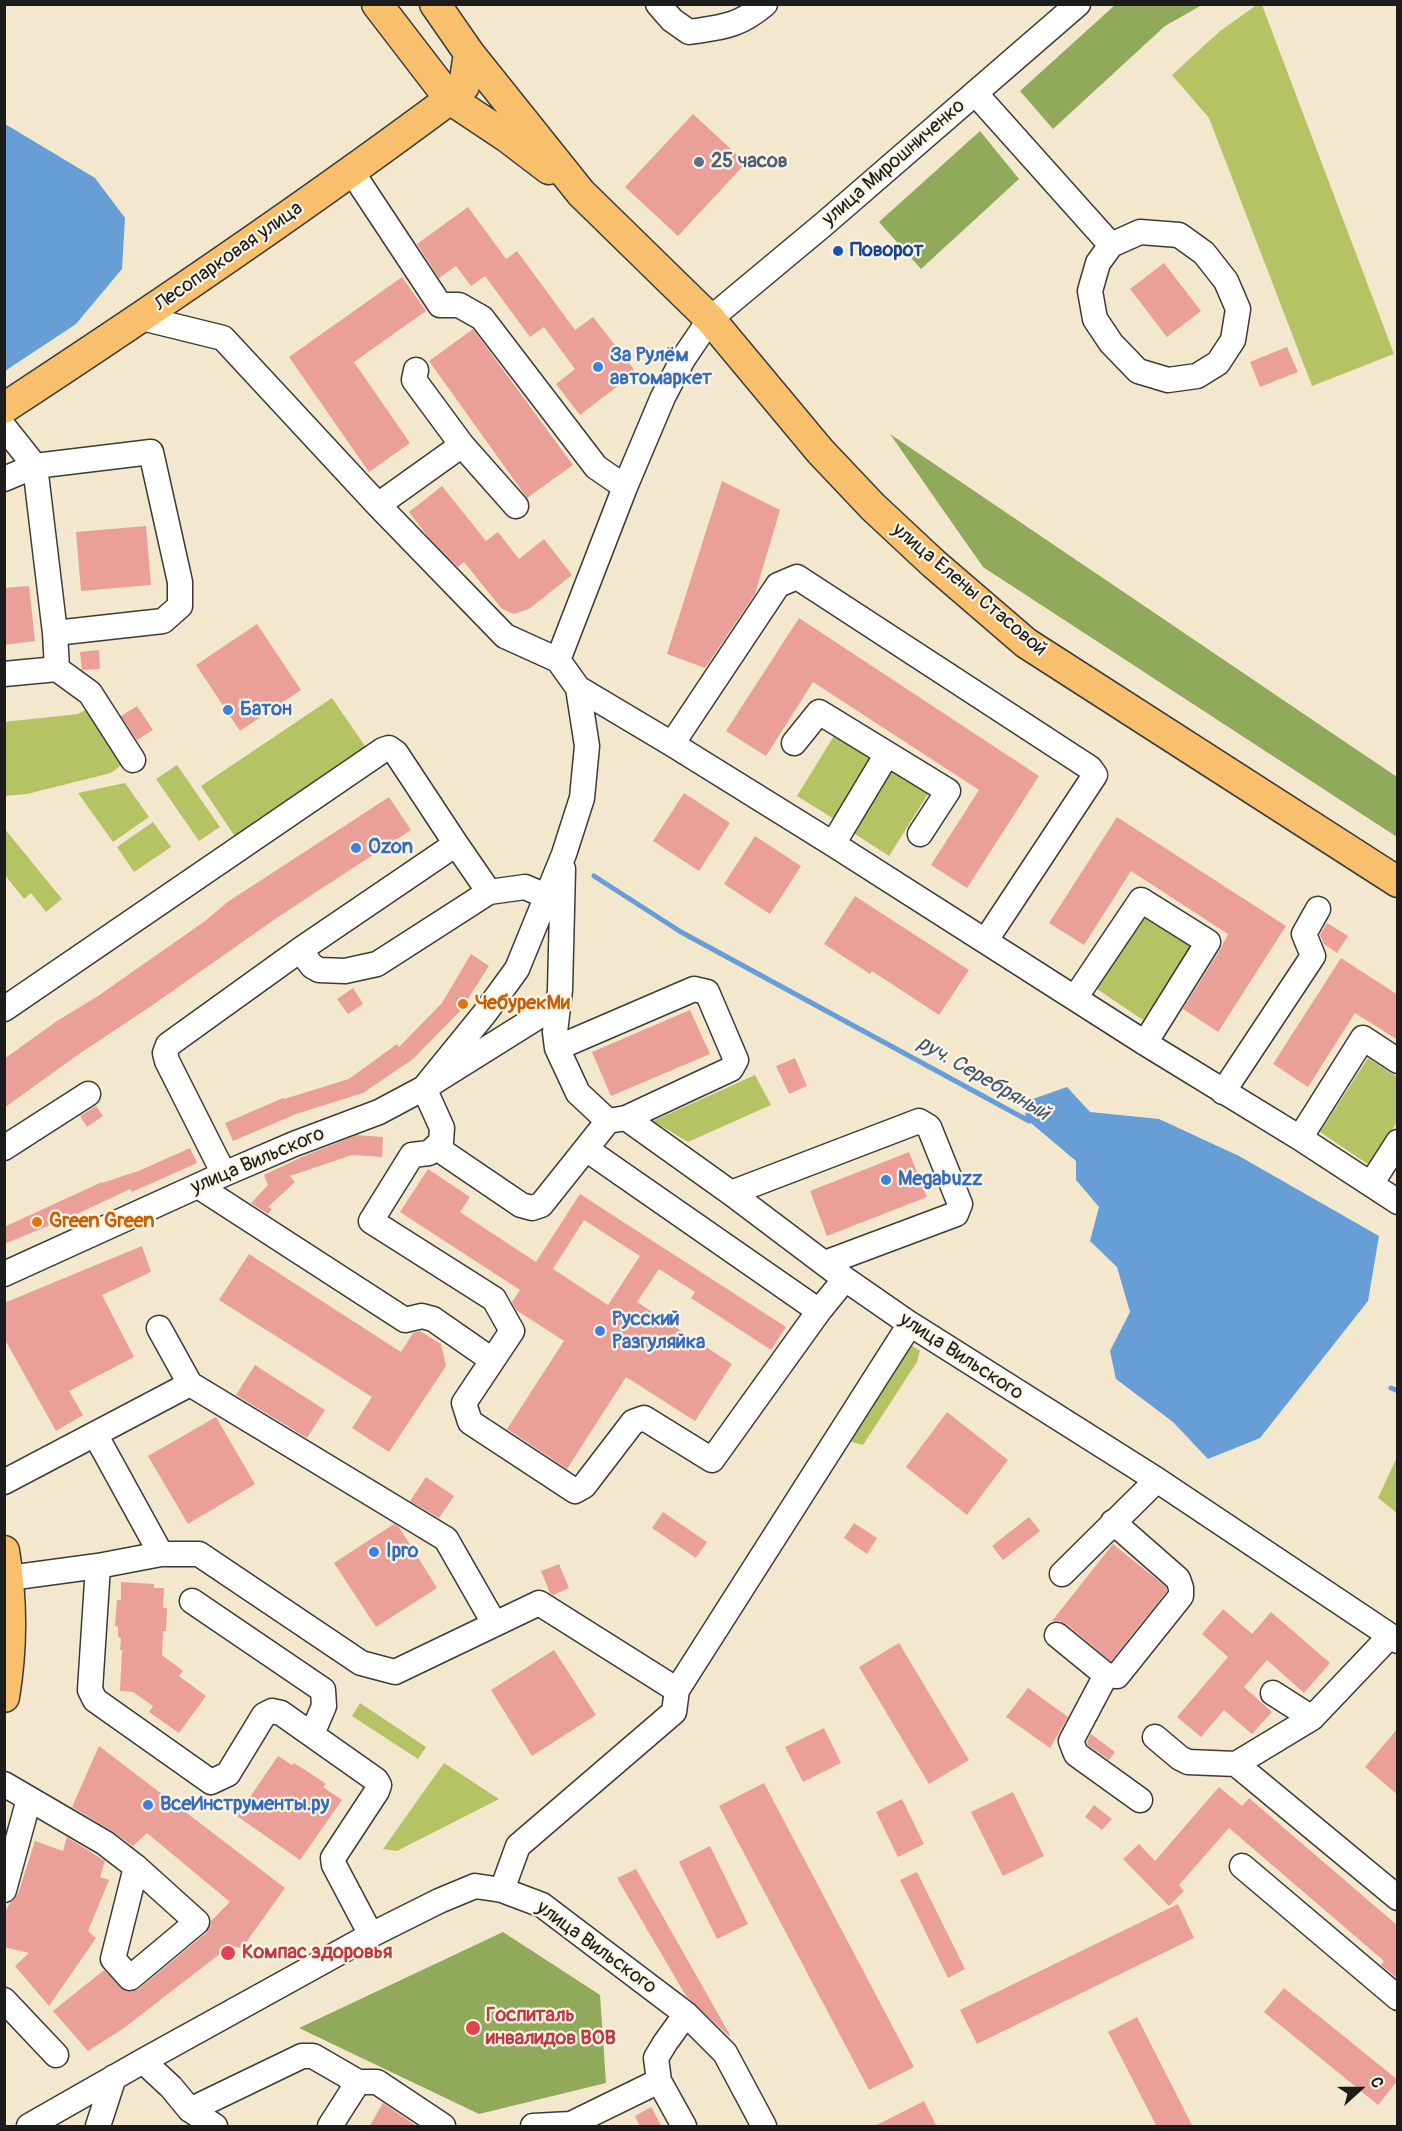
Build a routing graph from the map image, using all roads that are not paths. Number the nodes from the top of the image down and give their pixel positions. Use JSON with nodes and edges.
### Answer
{"nodes":[{"id":1,"x":377,"y":4,"type":"edge"},
{"id":2,"x":435,"y":4,"type":"edge"},
{"id":3,"x":658,"y":4,"type":"edge"},
{"id":4,"x":765,"y":4,"type":"edge"},
{"id":5,"x":1078,"y":4,"type":"edge"},
{"id":6,"x":469,"y":53,"type":"junction"},
{"id":7,"x":975,"y":93,"type":"junction"},
{"id":8,"x":450,"y":99,"type":"junction"},
{"id":9,"x":352,"y":172,"type":"junction"},
{"id":10,"x":581,"y":193,"type":"junction"},
{"id":11,"x":1111,"y":245,"type":"junction"},
{"id":12,"x":142,"y":318,"type":"junction"},
{"id":13,"x":710,"y":319,"type":"junction"},
{"id":14,"x":416,"y":370,"type":"dead end"},
{"id":15,"x":4,"y":408,"type":"edge"},
{"id":16,"x":4,"y":427,"type":"edge"},
{"id":17,"x":462,"y":445,"type":"junction"},
{"id":18,"x":36,"y":465,"type":"junction"},
{"id":19,"x":4,"y":478,"type":"edge"},
{"id":20,"x":625,"y":487,"type":"junction"},
{"id":21,"x":378,"y":505,"type":"junction"},
{"id":22,"x":516,"y":506,"type":"dead end"},
{"id":23,"x":55,"y":633,"type":"junction"},
{"id":24,"x":558,"y":660,"type":"junction"},
{"id":25,"x":57,"y":669,"type":"junction"},
{"id":26,"x":4,"y":674,"type":"edge"},
{"id":27,"x":578,"y":688,"type":"junction"},
{"id":28,"x":794,"y":743,"type":"dead end"},
{"id":29,"x":672,"y":744,"type":"junction"},
{"id":30,"x":887,"y":754,"type":"junction"},
{"id":31,"x":133,"y":760,"type":"dead end"},
{"id":32,"x":920,"y":834,"type":"dead end"},
{"id":33,"x":456,"y":844,"type":"junction"},
{"id":34,"x":833,"y":844,"type":"junction"},
{"id":35,"x":564,"y":854,"type":"junction"},
{"id":36,"x":1398,"y":882,"type":"edge"},
{"id":37,"x":489,"y":892,"type":"junction"},
{"id":38,"x":546,"y":896,"type":"junction"},
{"id":39,"x":1318,"y":909,"type":"dead end"},
{"id":40,"x":986,"y":940,"type":"junction"},
{"id":41,"x":300,"y":950,"type":"junction"},
{"id":42,"x":513,"y":974,"type":"junction"},
{"id":43,"x":560,"y":990,"type":"junction"},
{"id":44,"x":1075,"y":998,"type":"junction"},
{"id":45,"x":4,"y":1009,"type":"edge"},
{"id":46,"x":539,"y":1016,"type":"junction"},
{"id":47,"x":1145,"y":1043,"type":"junction"},
{"id":48,"x":557,"y":1048,"type":"junction"},
{"id":49,"x":1398,"y":1061,"type":"edge"},
{"id":50,"x":424,"y":1089,"type":"junction"},
{"id":51,"x":1224,"y":1092,"type":"junction"},
{"id":52,"x":88,"y":1094,"type":"dead end"},
{"id":53,"x":617,"y":1119,"type":"junction"},
{"id":54,"x":1300,"y":1138,"type":"junction"},
{"id":55,"x":1398,"y":1142,"type":"edge"},
{"id":56,"x":4,"y":1148,"type":"edge"},
{"id":57,"x":437,"y":1148,"type":"junction"},
{"id":58,"x":586,"y":1149,"type":"junction"},
{"id":59,"x":224,"y":1174,"type":"junction"},
{"id":60,"x":1371,"y":1184,"type":"junction"},
{"id":61,"x":198,"y":1186,"type":"junction"},
{"id":62,"x":731,"y":1193,"type":"junction"},
{"id":63,"x":1398,"y":1202,"type":"edge"},
{"id":64,"x":825,"y":1263,"type":"junction"},
{"id":65,"x":4,"y":1274,"type":"edge"},
{"id":66,"x":845,"y":1279,"type":"junction"},
{"id":67,"x":819,"y":1311,"type":"junction"},
{"id":68,"x":910,"y":1324,"type":"junction"},
{"id":69,"x":159,"y":1328,"type":"dead end"},
{"id":70,"x":492,"y":1360,"type":"junction"},
{"id":71,"x":190,"y":1384,"type":"junction"},
{"id":72,"x":95,"y":1434,"type":"junction"},
{"id":73,"x":1157,"y":1480,"type":"junction"},
{"id":74,"x":4,"y":1482,"type":"edge"},
{"id":75,"x":1113,"y":1522,"type":"junction"},
{"id":76,"x":161,"y":1554,"type":"junction"},
{"id":77,"x":7,"y":1564,"type":"edge"},
{"id":78,"x":98,"y":1566,"type":"junction"},
{"id":79,"x":1062,"y":1574,"type":"dead end"},
{"id":80,"x":192,"y":1601,"type":"dead end"},
{"id":81,"x":8,"y":1608,"type":"edge"},
{"id":82,"x":494,"y":1623,"type":"junction"},
{"id":83,"x":1057,"y":1635,"type":"dead end"},
{"id":84,"x":1394,"y":1638,"type":"edge"},
{"id":85,"x":1106,"y":1674,"type":"junction"},
{"id":86,"x":677,"y":1690,"type":"junction"},
{"id":87,"x":1273,"y":1694,"type":"dead end"},
{"id":88,"x":4,"y":1697,"type":"edge"},
{"id":89,"x":1312,"y":1718,"type":"junction"},
{"id":90,"x":312,"y":1734,"type":"junction"},
{"id":91,"x":1155,"y":1737,"type":"dead end"},
{"id":92,"x":1236,"y":1764,"type":"junction"},
{"id":93,"x":4,"y":1784,"type":"edge"},
{"id":94,"x":29,"y":1798,"type":"junction"},
{"id":95,"x":1140,"y":1800,"type":"dead end"},
{"id":96,"x":1242,"y":1866,"type":"dead end"},
{"id":97,"x":136,"y":1867,"type":"dead end"},
{"id":98,"x":4,"y":1890,"type":"edge"},
{"id":99,"x":502,"y":1890,"type":"junction"},
{"id":100,"x":1398,"y":1898,"type":"edge"},
{"id":101,"x":371,"y":1935,"type":"junction"},
{"id":102,"x":1398,"y":1998,"type":"edge"},
{"id":103,"x":4,"y":2000,"type":"edge"},
{"id":104,"x":686,"y":2014,"type":"junction"},
{"id":105,"x":56,"y":2055,"type":"dead end"},
{"id":106,"x":143,"y":2061,"type":"junction"},
{"id":107,"x":114,"y":2077,"type":"junction"},
{"id":108,"x":659,"y":2081,"type":"junction"},
{"id":109,"x":358,"y":2082,"type":"junction"},
{"id":110,"x":190,"y":2110,"type":"junction"},
{"id":111,"x":572,"y":2125,"type":"edge"},
{"id":112,"x":29,"y":2127,"type":"edge"},
{"id":113,"x":98,"y":2127,"type":"edge"},
{"id":114,"x":214,"y":2127,"type":"edge"},
{"id":115,"x":330,"y":2127,"type":"edge"},
{"id":116,"x":443,"y":2127,"type":"edge"},
{"id":117,"x":533,"y":2127,"type":"edge"},
{"id":118,"x":684,"y":2127,"type":"edge"},
{"id":119,"x":764,"y":2127,"type":"edge"}],
"edges":[{"from":1,"to":8,"type":"main road","name":"улица Елены Стасовой"},
{"from":2,"to":6,"type":"main road","name":"улица Елены Стасовой"},
{"from":3,"to":4,"type":"street"},
{"from":5,"to":7,"type":"street","name":"улица Мирошниченко"},
{"from":6,"to":8,"type":"main road","name":"Лесопарковая улица"},
{"from":6,"to":10,"type":"main road","name":"улица Елены Стасовой"},
{"from":7,"to":11,"type":"street"},
{"from":7,"to":13,"type":"street","name":"улица Мирошниченко"},
{"from":8,"to":9,"type":"main road","name":"Лесопарковая улица"},
{"from":8,"to":10,"type":"main road","name":"улица Елены Стасовой"},
{"from":9,"to":12,"type":"main road","name":"Лесопарковая улица"},
{"from":9,"to":20,"type":"street"},
{"from":10,"to":13,"type":"main road","name":"улица Елены Стасовой"},
{"from":11,"to":11,"type":"street"},
{"from":12,"to":15,"type":"main road","name":"Лесопарковая улица"},
{"from":12,"to":21,"type":"street"},
{"from":13,"to":20,"type":"street"},
{"from":13,"to":36,"type":"main road","name":"улица Елены Стасовой"},
{"from":14,"to":17,"type":"street"},
{"from":16,"to":18,"type":"street"},
{"from":17,"to":21,"type":"street"},
{"from":17,"to":22,"type":"street"},
{"from":18,"to":19,"type":"street"},
{"from":18,"to":23,"type":"street"},
{"from":18,"to":23,"type":"street"},
{"from":20,"to":24,"type":"street"},
{"from":21,"to":24,"type":"street"},
{"from":23,"to":25,"type":"street"},
{"from":24,"to":27,"type":"street"},
{"from":25,"to":26,"type":"street"},
{"from":25,"to":31,"type":"street"},
{"from":27,"to":29,"type":"street"},
{"from":27,"to":35,"type":"street"},
{"from":28,"to":30,"type":"street"},
{"from":29,"to":34,"type":"street"},
{"from":29,"to":40,"type":"street"},
{"from":30,"to":32,"type":"street"},
{"from":30,"to":34,"type":"street"},
{"from":33,"to":37,"type":"street"},
{"from":33,"to":41,"type":"street"},
{"from":33,"to":45,"type":"street"},
{"from":34,"to":40,"type":"street"},
{"from":35,"to":38,"type":"street","name":"улица Вильского"},
{"from":35,"to":43,"type":"street"},
{"from":37,"to":38,"type":"street"},
{"from":37,"to":41,"type":"street"},
{"from":38,"to":42,"type":"street","name":"улица Вильского"},
{"from":39,"to":51,"type":"street"},
{"from":40,"to":44,"type":"street"},
{"from":41,"to":59,"type":"street"},
{"from":42,"to":43,"type":"street"},
{"from":42,"to":46,"type":"street"},
{"from":42,"to":50,"type":"street","name":"улица Вильского"},
{"from":43,"to":46,"type":"street"},
{"from":43,"to":48,"type":"street"},
{"from":44,"to":47,"type":"street"},
{"from":44,"to":47,"type":"street"},
{"from":46,"to":50,"type":"street"},
{"from":47,"to":51,"type":"street"},
{"from":48,"to":53,"type":"street","name":"улица Вильского"},
{"from":48,"to":53,"type":"street"},
{"from":49,"to":54,"type":"street"},
{"from":50,"to":57,"type":"street"},
{"from":50,"to":59,"type":"street","name":"улица Вильского"},
{"from":51,"to":54,"type":"street"},
{"from":52,"to":56,"type":"street"},
{"from":53,"to":58,"type":"street"},
{"from":53,"to":62,"type":"street","name":"улица Вильского"},
{"from":54,"to":60,"type":"street"},
{"from":55,"to":60,"type":"street"},
{"from":57,"to":58,"type":"street"},
{"from":57,"to":70,"type":"street"},
{"from":58,"to":67,"type":"street"},
{"from":59,"to":61,"type":"street","name":"улица Вильского"},
{"from":60,"to":63,"type":"street"},
{"from":61,"to":65,"type":"street","name":"улица Вильского"},
{"from":61,"to":70,"type":"street"},
{"from":62,"to":64,"type":"street","name":"улица Вильского"},
{"from":62,"to":64,"type":"street"},
{"from":64,"to":66,"type":"street","name":"улица Вильского"},
{"from":66,"to":67,"type":"street"},
{"from":66,"to":68,"type":"street","name":"улица Вильского"},
{"from":67,"to":70,"type":"street"},
{"from":68,"to":73,"type":"street","name":"улица Вильского"},
{"from":68,"to":86,"type":"street"},
{"from":69,"to":71,"type":"street"},
{"from":71,"to":72,"type":"street"},
{"from":71,"to":82,"type":"street"},
{"from":72,"to":74,"type":"street"},
{"from":72,"to":76,"type":"street"},
{"from":73,"to":75,"type":"street"},
{"from":73,"to":84,"type":"street","name":"улица Вильского"},
{"from":75,"to":79,"type":"street"},
{"from":75,"to":85,"type":"street"},
{"from":76,"to":78,"type":"street"},
{"from":76,"to":82,"type":"street"},
{"from":77,"to":78,"type":"street"},
{"from":77,"to":81,"type":"main road"},
{"from":78,"to":90,"type":"street"},
{"from":80,"to":90,"type":"street"},
{"from":81,"to":88,"type":"main road"},
{"from":82,"to":86,"type":"street"},
{"from":83,"to":85,"type":"street"},
{"from":84,"to":89,"type":"street"},
{"from":85,"to":95,"type":"street"},
{"from":86,"to":99,"type":"street"},
{"from":87,"to":89,"type":"street"},
{"from":89,"to":92,"type":"street"},
{"from":90,"to":101,"type":"street"},
{"from":91,"to":92,"type":"street"},
{"from":92,"to":100,"type":"street"},
{"from":93,"to":94,"type":"street"},
{"from":94,"to":97,"type":"street"},
{"from":94,"to":98,"type":"street"},
{"from":96,"to":102,"type":"street"},
{"from":99,"to":101,"type":"street","name":"улица Вильского"},
{"from":99,"to":104,"type":"street","name":"улица Вильского"},
{"from":101,"to":106,"type":"street","name":"улица Вильского"},
{"from":103,"to":105,"type":"street"},
{"from":104,"to":108,"type":"street"},
{"from":104,"to":119,"type":"street","name":"улица Вильского"},
{"from":106,"to":107,"type":"street","name":"улица Вильского"},
{"from":106,"to":110,"type":"street"},
{"from":107,"to":112,"type":"street","name":"улица Вильского"},
{"from":107,"to":113,"type":"street"},
{"from":108,"to":111,"type":"street"},
{"from":108,"to":118,"type":"street"},
{"from":109,"to":110,"type":"street"},
{"from":109,"to":115,"type":"street"},
{"from":109,"to":116,"type":"street"},
{"from":110,"to":114,"type":"street"},
{"from":111,"to":117,"type":"street"}]}
